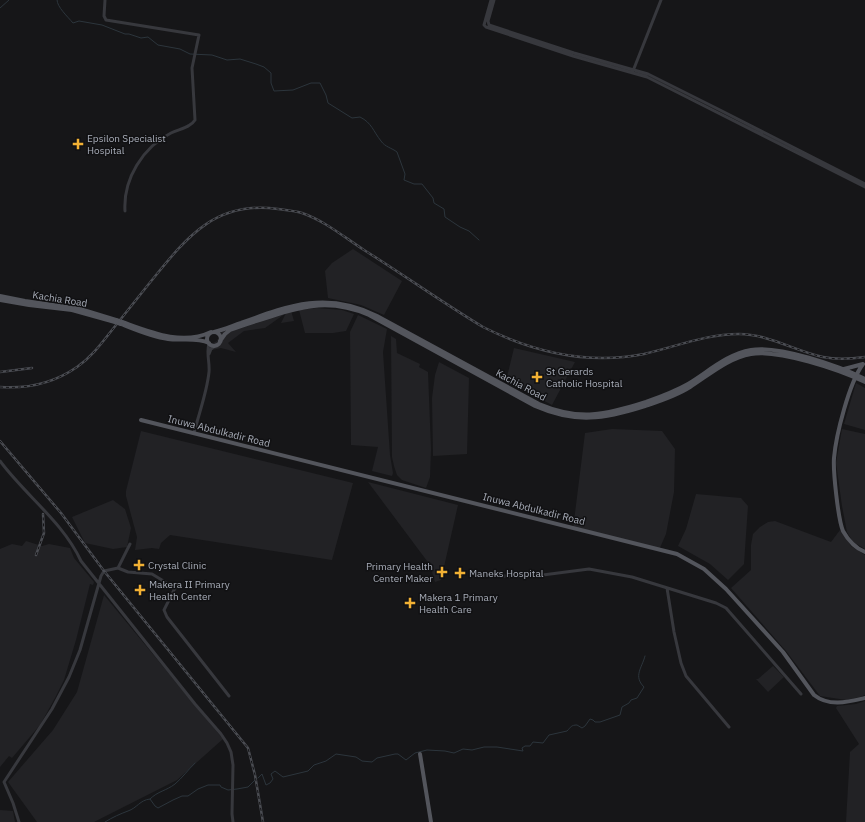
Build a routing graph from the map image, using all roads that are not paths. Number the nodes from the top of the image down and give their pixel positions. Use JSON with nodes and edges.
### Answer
{"nodes":[{"id":1,"x":105,"y":0,"type":"edge"},
{"id":2,"x":493,"y":0,"type":"edge"},
{"id":3,"x":661,"y":0,"type":"edge"},
{"id":4,"x":633,"y":71,"type":"junction"},
{"id":5,"x":865,"y":186,"type":"edge"},
{"id":6,"x":126,"y":212,"type":"dead end"},
{"id":7,"x":0,"y":296,"type":"edge"},
{"id":8,"x":0,"y":300,"type":"edge"},
{"id":9,"x":116,"y":321,"type":"junction"},
{"id":10,"x":121,"y":323,"type":"junction"},
{"id":11,"x":213,"y":332,"type":"junction"},
{"id":12,"x":220,"y":341,"type":"junction"},
{"id":13,"x":209,"y":343,"type":"junction"},
{"id":14,"x":216,"y":345,"type":"junction"},
{"id":15,"x":209,"y":358,"type":"junction"},
{"id":16,"x":864,"y":364,"type":"edge"},
{"id":17,"x":844,"y":369,"type":"junction"},
{"id":18,"x":856,"y":376,"type":"junction"},
{"id":19,"x":865,"y":379,"type":"edge"},
{"id":20,"x":865,"y":382,"type":"edge"},
{"id":21,"x":141,"y":420,"type":"dead end"},
{"id":22,"x":194,"y":433,"type":"junction"},
{"id":23,"x":0,"y":461,"type":"edge"},
{"id":24,"x":130,"y":544,"type":"dead end"},
{"id":25,"x":865,"y":552,"type":"edge"},
{"id":26,"x":118,"y":568,"type":"junction"},
{"id":27,"x":499,"y":576,"type":"dead end"},
{"id":28,"x":99,"y":584,"type":"junction"},
{"id":29,"x":667,"y":588,"type":"junction"},
{"id":30,"x":801,"y":694,"type":"dead end"},
{"id":31,"x":229,"y":696,"type":"dead end"},
{"id":32,"x":865,"y":698,"type":"edge"},
{"id":33,"x":729,"y":727,"type":"dead end"},
{"id":34,"x":420,"y":754,"type":"dead end"},
{"id":35,"x":19,"y":822,"type":"edge"},
{"id":36,"x":233,"y":822,"type":"edge"},
{"id":37,"x":431,"y":822,"type":"edge"}],
"edges":[{"from":1,"to":6,"type":"street"},
{"from":2,"to":4,"type":"street"},
{"from":3,"to":4,"type":"street"},
{"from":4,"to":5,"type":"street"},
{"from":7,"to":9,"type":"main road","name":"Kachia Road"},
{"from":8,"to":9,"type":"main road","name":"Kachia Road"},
{"from":9,"to":10,"type":"main road","bridge":true},
{"from":10,"to":11,"type":"main road","name":"Kachia Road"},
{"from":10,"to":13,"type":"main road"},
{"from":11,"to":12,"type":"main road"},
{"from":11,"to":13,"type":"main road"},
{"from":11,"to":17,"type":"main road","name":"Kachia Road"},
{"from":12,"to":14,"type":"main road"},
{"from":12,"to":18,"type":"main road","name":"Kachia Road"},
{"from":13,"to":14,"type":"main road"},
{"from":13,"to":15,"type":"street"},
{"from":14,"to":15,"type":"street"},
{"from":15,"to":22,"type":"street"},
{"from":16,"to":17,"type":"main road"},
{"from":16,"to":18,"type":"main road"},
{"from":17,"to":18,"type":"main road","name":"Kachia Road"},
{"from":18,"to":19,"type":"main road"},
{"from":18,"to":20,"type":"main road"},
{"from":18,"to":25,"type":"main road"},
{"from":21,"to":22,"type":"main road","name":"Inuwa Abdulkadir Road"},
{"from":22,"to":32,"type":"main road","name":"Inuwa Abdulkadir Road"},
{"from":23,"to":28,"type":"street"},
{"from":24,"to":26,"type":"street"},
{"from":26,"to":28,"type":"street"},
{"from":26,"to":31,"type":"street"},
{"from":27,"to":29,"type":"street"},
{"from":28,"to":35,"type":"street"},
{"from":28,"to":36,"type":"street"},
{"from":29,"to":30,"type":"street"},
{"from":29,"to":33,"type":"street"},
{"from":34,"to":37,"type":"main road"}]}
